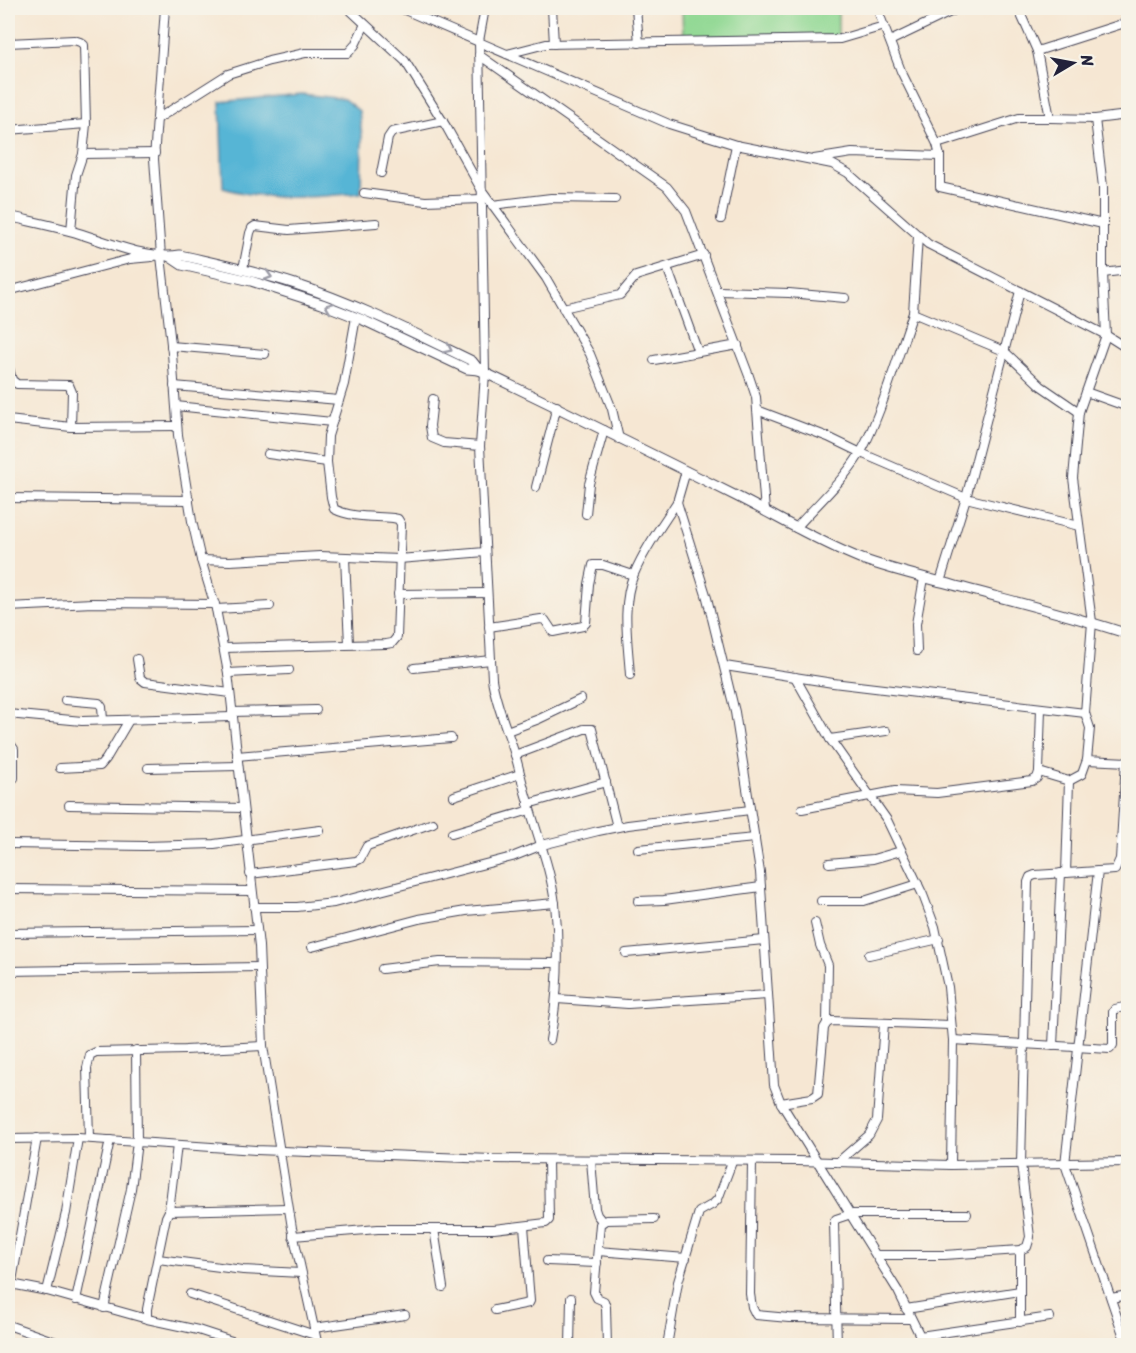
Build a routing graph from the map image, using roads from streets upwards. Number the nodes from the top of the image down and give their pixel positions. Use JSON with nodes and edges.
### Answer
{"nodes":[{"id":1,"x":165,"y":8,"type":"edge"},
{"id":2,"x":348,"y":8,"type":"edge"},
{"id":3,"x":400,"y":8,"type":"edge"},
{"id":4,"x":485,"y":8,"type":"edge"},
{"id":5,"x":552,"y":8,"type":"edge"},
{"id":6,"x":636,"y":8,"type":"edge"},
{"id":7,"x":876,"y":8,"type":"edge"},
{"id":8,"x":959,"y":8,"type":"edge"},
{"id":9,"x":1018,"y":8,"type":"edge"},
{"id":10,"x":1123,"y":8,"type":"edge"},
{"id":11,"x":1128,"y":21,"type":"edge"},
{"id":12,"x":366,"y":24,"type":"junction"},
{"id":13,"x":884,"y":26,"type":"junction"},
{"id":14,"x":479,"y":41,"type":"junction"},
{"id":15,"x":890,"y":41,"type":"junction"},
{"id":16,"x":8,"y":43,"type":"edge"},
{"id":17,"x":639,"y":43,"type":"junction"},
{"id":18,"x":554,"y":44,"type":"junction"},
{"id":19,"x":1037,"y":51,"type":"junction"},
{"id":20,"x":507,"y":54,"type":"junction"},
{"id":21,"x":479,"y":55,"type":"junction"},
{"id":22,"x":1128,"y":115,"type":"edge"},
{"id":23,"x":1050,"y":118,"type":"junction"},
{"id":24,"x":157,"y":119,"type":"junction"},
{"id":25,"x":1095,"y":119,"type":"junction"},
{"id":26,"x":443,"y":122,"type":"junction"},
{"id":27,"x":86,"y":124,"type":"junction"},
{"id":28,"x":8,"y":130,"type":"edge"},
{"id":29,"x":937,"y":144,"type":"junction"},
{"id":30,"x":736,"y":145,"type":"junction"},
{"id":31,"x":155,"y":153,"type":"junction"},
{"id":32,"x":83,"y":154,"type":"junction"},
{"id":33,"x":940,"y":156,"type":"junction"},
{"id":34,"x":810,"y":160,"type":"junction"},
{"id":35,"x":8,"y":172,"type":"edge"},
{"id":36,"x":381,"y":173,"type":"dead end"},
{"id":37,"x":481,"y":189,"type":"junction"},
{"id":38,"x":364,"y":193,"type":"dead end"},
{"id":39,"x":8,"y":195,"type":"edge"},
{"id":40,"x":482,"y":199,"type":"junction"},
{"id":41,"x":615,"y":199,"type":"dead end"},
{"id":42,"x":492,"y":205,"type":"junction"},
{"id":43,"x":8,"y":216,"type":"edge"},
{"id":44,"x":722,"y":219,"type":"dead end"},
{"id":45,"x":376,"y":223,"type":"dead end"},
{"id":46,"x":1103,"y":224,"type":"junction"},
{"id":47,"x":71,"y":231,"type":"junction"},
{"id":48,"x":918,"y":236,"type":"junction"},
{"id":49,"x":704,"y":255,"type":"junction"},
{"id":50,"x":165,"y":256,"type":"junction"},
{"id":51,"x":667,"y":267,"type":"junction"},
{"id":52,"x":243,"y":269,"type":"junction"},
{"id":53,"x":1128,"y":270,"type":"edge"},
{"id":54,"x":1102,"y":273,"type":"junction"},
{"id":55,"x":8,"y":291,"type":"edge"},
{"id":56,"x":718,"y":291,"type":"junction"},
{"id":57,"x":1020,"y":291,"type":"junction"},
{"id":58,"x":845,"y":297,"type":"dead end"},
{"id":59,"x":563,"y":308,"type":"junction"},
{"id":60,"x":913,"y":313,"type":"junction"},
{"id":61,"x":356,"y":317,"type":"junction"},
{"id":62,"x":1106,"y":335,"type":"junction"},
{"id":63,"x":738,"y":345,"type":"junction"},
{"id":64,"x":171,"y":346,"type":"junction"},
{"id":65,"x":1128,"y":349,"type":"edge"},
{"id":66,"x":1004,"y":351,"type":"junction"},
{"id":67,"x":698,"y":352,"type":"junction"},
{"id":68,"x":265,"y":354,"type":"dead end"},
{"id":69,"x":654,"y":360,"type":"dead end"},
{"id":70,"x":8,"y":364,"type":"edge"},
{"id":71,"x":482,"y":372,"type":"junction"},
{"id":72,"x":174,"y":386,"type":"junction"},
{"id":73,"x":1086,"y":392,"type":"junction"},
{"id":74,"x":433,"y":399,"type":"dead end"},
{"id":75,"x":339,"y":400,"type":"junction"},
{"id":76,"x":176,"y":406,"type":"junction"},
{"id":77,"x":557,"y":406,"type":"junction"},
{"id":78,"x":1128,"y":407,"type":"edge"},
{"id":79,"x":757,"y":410,"type":"junction"},
{"id":80,"x":1079,"y":412,"type":"junction"},
{"id":81,"x":8,"y":420,"type":"edge"},
{"id":82,"x":332,"y":422,"type":"junction"},
{"id":83,"x":177,"y":426,"type":"junction"},
{"id":84,"x":71,"y":427,"type":"junction"},
{"id":85,"x":604,"y":430,"type":"junction"},
{"id":86,"x":619,"y":439,"type":"junction"},
{"id":87,"x":480,"y":446,"type":"junction"},
{"id":88,"x":861,"y":453,"type":"junction"},
{"id":89,"x":268,"y":454,"type":"dead end"},
{"id":90,"x":327,"y":462,"type":"junction"},
{"id":91,"x":686,"y":471,"type":"junction"},
{"id":92,"x":536,"y":487,"type":"dead end"},
{"id":93,"x":8,"y":498,"type":"edge"},
{"id":94,"x":966,"y":498,"type":"junction"},
{"id":95,"x":189,"y":500,"type":"junction"},
{"id":96,"x":677,"y":502,"type":"junction"},
{"id":97,"x":765,"y":511,"type":"junction"},
{"id":98,"x":586,"y":514,"type":"dead end"},
{"id":99,"x":1080,"y":526,"type":"junction"},
{"id":100,"x":796,"y":528,"type":"junction"},
{"id":101,"x":485,"y":552,"type":"junction"},
{"id":102,"x":345,"y":558,"type":"junction"},
{"id":103,"x":399,"y":559,"type":"junction"},
{"id":104,"x":201,"y":561,"type":"junction"},
{"id":105,"x":633,"y":574,"type":"junction"},
{"id":106,"x":924,"y":578,"type":"junction"},
{"id":107,"x":940,"y":582,"type":"junction"},
{"id":108,"x":487,"y":593,"type":"junction"},
{"id":109,"x":398,"y":594,"type":"junction"},
{"id":110,"x":270,"y":606,"type":"dead end"},
{"id":111,"x":8,"y":607,"type":"edge"},
{"id":112,"x":215,"y":607,"type":"junction"},
{"id":113,"x":1092,"y":622,"type":"junction"},
{"id":114,"x":489,"y":627,"type":"junction"},
{"id":115,"x":1128,"y":634,"type":"edge"},
{"id":116,"x":349,"y":644,"type":"junction"},
{"id":117,"x":224,"y":648,"type":"junction"},
{"id":118,"x":917,"y":651,"type":"dead end"},
{"id":119,"x":137,"y":659,"type":"dead end"},
{"id":120,"x":491,"y":660,"type":"junction"},
{"id":121,"x":725,"y":666,"type":"junction"},
{"id":122,"x":414,"y":668,"type":"dead end"},
{"id":123,"x":289,"y":670,"type":"dead end"},
{"id":124,"x":228,"y":673,"type":"junction"},
{"id":125,"x":630,"y":675,"type":"dead end"},
{"id":126,"x":795,"y":677,"type":"junction"},
{"id":127,"x":230,"y":693,"type":"junction"},
{"id":128,"x":581,"y":699,"type":"dead end"},
{"id":129,"x":65,"y":700,"type":"dead end"},
{"id":130,"x":1041,"y":708,"type":"junction"},
{"id":131,"x":316,"y":710,"type":"dead end"},
{"id":132,"x":1085,"y":713,"type":"junction"},
{"id":133,"x":8,"y":714,"type":"edge"},
{"id":134,"x":232,"y":715,"type":"junction"},
{"id":135,"x":103,"y":720,"type":"junction"},
{"id":136,"x":129,"y":720,"type":"junction"},
{"id":137,"x":507,"y":731,"type":"junction"},
{"id":138,"x":886,"y":731,"type":"dead end"},
{"id":139,"x":451,"y":738,"type":"dead end"},
{"id":140,"x":830,"y":739,"type":"junction"},
{"id":141,"x":8,"y":741,"type":"edge"},
{"id":142,"x":515,"y":755,"type":"junction"},
{"id":143,"x":237,"y":756,"type":"junction"},
{"id":144,"x":1086,"y":760,"type":"junction"},
{"id":145,"x":1127,"y":761,"type":"edge"},
{"id":146,"x":238,"y":766,"type":"junction"},
{"id":147,"x":60,"y":768,"type":"dead end"},
{"id":148,"x":148,"y":768,"type":"dead end"},
{"id":149,"x":1039,"y":772,"type":"junction"},
{"id":150,"x":520,"y":774,"type":"junction"},
{"id":151,"x":14,"y":778,"type":"dead end"},
{"id":152,"x":1069,"y":781,"type":"junction"},
{"id":153,"x":606,"y":782,"type":"junction"},
{"id":154,"x":454,"y":796,"type":"dead end"},
{"id":155,"x":870,"y":797,"type":"junction"},
{"id":156,"x":69,"y":805,"type":"dead end"},
{"id":157,"x":529,"y":807,"type":"junction"},
{"id":158,"x":243,"y":808,"type":"junction"},
{"id":159,"x":802,"y":809,"type":"dead end"},
{"id":160,"x":750,"y":810,"type":"junction"},
{"id":161,"x":433,"y":823,"type":"dead end"},
{"id":162,"x":617,"y":827,"type":"junction"},
{"id":163,"x":320,"y":830,"type":"dead end"},
{"id":164,"x":452,"y":833,"type":"dead end"},
{"id":165,"x":754,"y":838,"type":"junction"},
{"id":166,"x":246,"y":839,"type":"junction"},
{"id":167,"x":8,"y":844,"type":"edge"},
{"id":168,"x":542,"y":845,"type":"junction"},
{"id":169,"x":638,"y":849,"type":"dead end"},
{"id":170,"x":901,"y":851,"type":"junction"},
{"id":171,"x":828,"y":863,"type":"dead end"},
{"id":172,"x":1098,"y":871,"type":"junction"},
{"id":173,"x":1063,"y":873,"type":"junction"},
{"id":174,"x":250,"y":874,"type":"junction"},
{"id":175,"x":918,"y":884,"type":"junction"},
{"id":176,"x":761,"y":887,"type":"junction"},
{"id":177,"x":8,"y":889,"type":"edge"},
{"id":178,"x":252,"y":891,"type":"junction"},
{"id":179,"x":638,"y":901,"type":"dead end"},
{"id":180,"x":821,"y":901,"type":"dead end"},
{"id":181,"x":555,"y":903,"type":"junction"},
{"id":182,"x":254,"y":907,"type":"junction"},
{"id":183,"x":815,"y":923,"type":"dead end"},
{"id":184,"x":257,"y":930,"type":"junction"},
{"id":185,"x":8,"y":933,"type":"edge"},
{"id":186,"x":939,"y":939,"type":"junction"},
{"id":187,"x":764,"y":940,"type":"junction"},
{"id":188,"x":312,"y":947,"type":"dead end"},
{"id":189,"x":626,"y":953,"type":"dead end"},
{"id":190,"x":869,"y":955,"type":"dead end"},
{"id":191,"x":557,"y":963,"type":"junction"},
{"id":192,"x":259,"y":968,"type":"junction"},
{"id":193,"x":382,"y":969,"type":"dead end"},
{"id":194,"x":8,"y":971,"type":"edge"},
{"id":195,"x":768,"y":994,"type":"junction"},
{"id":196,"x":557,"y":999,"type":"junction"},
{"id":197,"x":1128,"y":1006,"type":"edge"},
{"id":198,"x":827,"y":1023,"type":"junction"},
{"id":199,"x":884,"y":1023,"type":"junction"},
{"id":200,"x":951,"y":1025,"type":"junction"},
{"id":201,"x":550,"y":1040,"type":"dead end"},
{"id":202,"x":952,"y":1040,"type":"junction"},
{"id":203,"x":1024,"y":1044,"type":"junction"},
{"id":204,"x":263,"y":1046,"type":"junction"},
{"id":205,"x":1053,"y":1046,"type":"junction"},
{"id":206,"x":1078,"y":1047,"type":"junction"},
{"id":207,"x":136,"y":1050,"type":"junction"},
{"id":208,"x":781,"y":1103,"type":"junction"},
{"id":209,"x":8,"y":1138,"type":"edge"},
{"id":210,"x":37,"y":1138,"type":"junction"},
{"id":211,"x":78,"y":1138,"type":"junction"},
{"id":212,"x":89,"y":1138,"type":"junction"},
{"id":213,"x":110,"y":1140,"type":"junction"},
{"id":214,"x":137,"y":1142,"type":"junction"},
{"id":215,"x":177,"y":1145,"type":"junction"},
{"id":216,"x":278,"y":1151,"type":"junction"},
{"id":217,"x":548,"y":1160,"type":"junction"},
{"id":218,"x":591,"y":1160,"type":"junction"},
{"id":219,"x":817,"y":1161,"type":"junction"},
{"id":220,"x":732,"y":1162,"type":"junction"},
{"id":221,"x":752,"y":1162,"type":"junction"},
{"id":222,"x":838,"y":1162,"type":"junction"},
{"id":223,"x":1128,"y":1162,"type":"edge"},
{"id":224,"x":1021,"y":1164,"type":"junction"},
{"id":225,"x":1065,"y":1164,"type":"junction"},
{"id":226,"x":951,"y":1165,"type":"junction"},
{"id":227,"x":288,"y":1208,"type":"junction"},
{"id":228,"x":169,"y":1211,"type":"junction"},
{"id":229,"x":851,"y":1214,"type":"junction"},
{"id":230,"x":967,"y":1214,"type":"dead end"},
{"id":231,"x":654,"y":1219,"type":"dead end"},
{"id":232,"x":602,"y":1221,"type":"junction"},
{"id":233,"x":524,"y":1226,"type":"junction"},
{"id":234,"x":435,"y":1229,"type":"junction"},
{"id":235,"x":293,"y":1236,"type":"junction"},
{"id":236,"x":1020,"y":1250,"type":"junction"},
{"id":237,"x":598,"y":1251,"type":"junction"},
{"id":238,"x":876,"y":1255,"type":"junction"},
{"id":239,"x":686,"y":1258,"type":"junction"},
{"id":240,"x":158,"y":1259,"type":"junction"},
{"id":241,"x":547,"y":1261,"type":"dead end"},
{"id":242,"x":597,"y":1263,"type":"junction"},
{"id":243,"x":301,"y":1273,"type":"junction"},
{"id":244,"x":11,"y":1284,"type":"junction"},
{"id":245,"x":442,"y":1287,"type":"dead end"},
{"id":246,"x":47,"y":1291,"type":"junction"},
{"id":247,"x":1020,"y":1291,"type":"junction"},
{"id":248,"x":190,"y":1294,"type":"dead end"},
{"id":249,"x":1128,"y":1295,"type":"edge"},
{"id":250,"x":571,"y":1298,"type":"dead end"},
{"id":251,"x":1111,"y":1298,"type":"junction"},
{"id":252,"x":76,"y":1300,"type":"junction"},
{"id":253,"x":8,"y":1304,"type":"edge"},
{"id":254,"x":105,"y":1308,"type":"junction"},
{"id":255,"x":906,"y":1309,"type":"junction"},
{"id":256,"x":495,"y":1310,"type":"dead end"},
{"id":257,"x":405,"y":1315,"type":"dead end"},
{"id":258,"x":1050,"y":1317,"type":"dead end"},
{"id":259,"x":837,"y":1318,"type":"junction"},
{"id":260,"x":147,"y":1319,"type":"junction"},
{"id":261,"x":911,"y":1319,"type":"junction"},
{"id":262,"x":1020,"y":1322,"type":"junction"},
{"id":263,"x":8,"y":1326,"type":"edge"},
{"id":264,"x":315,"y":1332,"type":"junction"},
{"id":265,"x":920,"y":1336,"type":"junction"},
{"id":266,"x":62,"y":1345,"type":"edge"},
{"id":267,"x":247,"y":1346,"type":"edge"},
{"id":268,"x":318,"y":1346,"type":"edge"},
{"id":269,"x":570,"y":1346,"type":"edge"},
{"id":270,"x":607,"y":1346,"type":"edge"},
{"id":271,"x":667,"y":1346,"type":"edge"},
{"id":272,"x":837,"y":1346,"type":"edge"},
{"id":273,"x":925,"y":1346,"type":"edge"},
{"id":274,"x":1127,"y":1346,"type":"edge"}],
"edges":[{"from":1,"to":24,"type":"street"},
{"from":2,"to":12,"type":"street"},
{"from":3,"to":14,"type":"street"},
{"from":4,"to":14,"type":"street"},
{"from":5,"to":18,"type":"street"},
{"from":6,"to":17,"type":"street"},
{"from":7,"to":13,"type":"street"},
{"from":8,"to":15,"type":"street"},
{"from":9,"to":19,"type":"street"},
{"from":10,"to":11,"type":"street"},
{"from":11,"to":19,"type":"street"},
{"from":12,"to":24,"type":"street"},
{"from":12,"to":26,"type":"street"},
{"from":13,"to":15,"type":"street"},
{"from":13,"to":17,"type":"street"},
{"from":14,"to":20,"type":"street"},
{"from":14,"to":21,"type":"street"},
{"from":15,"to":29,"type":"street"},
{"from":16,"to":27,"type":"street"},
{"from":17,"to":18,"type":"street"},
{"from":18,"to":20,"type":"street"},
{"from":19,"to":23,"type":"street"},
{"from":20,"to":30,"type":"street"},
{"from":21,"to":37,"type":"street"},
{"from":21,"to":49,"type":"street"},
{"from":22,"to":25,"type":"street"},
{"from":23,"to":25,"type":"street"},
{"from":23,"to":29,"type":"street"},
{"from":24,"to":31,"type":"street"},
{"from":25,"to":46,"type":"street"},
{"from":26,"to":36,"type":"street"},
{"from":26,"to":37,"type":"street"},
{"from":27,"to":28,"type":"street"},
{"from":27,"to":32,"type":"street"},
{"from":29,"to":33,"type":"street"},
{"from":30,"to":34,"type":"street"},
{"from":30,"to":44,"type":"street"},
{"from":31,"to":32,"type":"street"},
{"from":31,"to":50,"type":"street"},
{"from":32,"to":47,"type":"street"},
{"from":33,"to":34,"type":"street"},
{"from":33,"to":46,"type":"street"},
{"from":34,"to":48,"type":"street"},
{"from":35,"to":39,"type":"street"},
{"from":37,"to":40,"type":"street"},
{"from":37,"to":42,"type":"street"},
{"from":38,"to":40,"type":"street"},
{"from":40,"to":71,"type":"street"},
{"from":41,"to":42,"type":"street"},
{"from":42,"to":59,"type":"street"},
{"from":43,"to":47,"type":"street"},
{"from":45,"to":52,"type":"street"},
{"from":46,"to":54,"type":"street"},
{"from":47,"to":50,"type":"street"},
{"from":48,"to":57,"type":"street"},
{"from":48,"to":60,"type":"street"},
{"from":49,"to":51,"type":"street"},
{"from":49,"to":56,"type":"street"},
{"from":50,"to":52,"type":"street"},
{"from":50,"to":55,"type":"street"},
{"from":61,"to":50,"type":"street","one_way":true},
{"from":50,"to":64,"type":"street"},
{"from":51,"to":59,"type":"street"},
{"from":51,"to":67,"type":"street"},
{"from":52,"to":71,"type":"street","one_way":true},
{"from":53,"to":54,"type":"street"},
{"from":54,"to":62,"type":"street"},
{"from":56,"to":58,"type":"street"},
{"from":56,"to":63,"type":"street"},
{"from":57,"to":62,"type":"street"},
{"from":57,"to":66,"type":"street"},
{"from":59,"to":86,"type":"street"},
{"from":60,"to":66,"type":"street"},
{"from":60,"to":88,"type":"street"},
{"from":61,"to":71,"type":"street"},
{"from":61,"to":75,"type":"street"},
{"from":62,"to":65,"type":"street"},
{"from":62,"to":73,"type":"street"},
{"from":63,"to":67,"type":"street"},
{"from":63,"to":79,"type":"street"},
{"from":64,"to":68,"type":"street"},
{"from":64,"to":72,"type":"street"},
{"from":66,"to":80,"type":"street"},
{"from":66,"to":94,"type":"street"},
{"from":67,"to":69,"type":"street"},
{"from":70,"to":84,"type":"street"},
{"from":71,"to":77,"type":"street"},
{"from":71,"to":87,"type":"street"},
{"from":72,"to":75,"type":"street"},
{"from":72,"to":76,"type":"street"},
{"from":73,"to":78,"type":"street"},
{"from":73,"to":80,"type":"street"},
{"from":74,"to":87,"type":"street"},
{"from":75,"to":82,"type":"street"},
{"from":76,"to":82,"type":"street"},
{"from":76,"to":83,"type":"street"},
{"from":77,"to":85,"type":"street"},
{"from":77,"to":92,"type":"street"},
{"from":79,"to":88,"type":"street"},
{"from":79,"to":97,"type":"street"},
{"from":80,"to":99,"type":"street"},
{"from":81,"to":84,"type":"street"},
{"from":82,"to":90,"type":"street"},
{"from":83,"to":84,"type":"street"},
{"from":83,"to":95,"type":"street"},
{"from":85,"to":86,"type":"street"},
{"from":85,"to":98,"type":"street"},
{"from":86,"to":91,"type":"street"},
{"from":87,"to":101,"type":"street"},
{"from":88,"to":94,"type":"street"},
{"from":88,"to":100,"type":"street"},
{"from":89,"to":90,"type":"street"},
{"from":90,"to":103,"type":"street"},
{"from":91,"to":96,"type":"street"},
{"from":91,"to":97,"type":"street"},
{"from":93,"to":95,"type":"street"},
{"from":94,"to":99,"type":"street"},
{"from":94,"to":107,"type":"street"},
{"from":95,"to":104,"type":"street"},
{"from":96,"to":105,"type":"street"},
{"from":96,"to":121,"type":"street"},
{"from":97,"to":100,"type":"street"},
{"from":99,"to":113,"type":"street"},
{"from":100,"to":106,"type":"street"},
{"from":101,"to":103,"type":"street"},
{"from":101,"to":108,"type":"street"},
{"from":102,"to":103,"type":"street"},
{"from":102,"to":104,"type":"street"},
{"from":102,"to":116,"type":"street"},
{"from":103,"to":109,"type":"street"},
{"from":104,"to":112,"type":"street"},
{"from":105,"to":114,"type":"street"},
{"from":105,"to":125,"type":"street"},
{"from":106,"to":107,"type":"street"},
{"from":106,"to":118,"type":"street"},
{"from":107,"to":113,"type":"street"},
{"from":108,"to":109,"type":"street"},
{"from":108,"to":114,"type":"street"},
{"from":109,"to":116,"type":"street"},
{"from":110,"to":112,"type":"street"},
{"from":111,"to":112,"type":"street"},
{"from":112,"to":117,"type":"street"},
{"from":113,"to":115,"type":"street"},
{"from":113,"to":132,"type":"street"},
{"from":114,"to":120,"type":"street"},
{"from":116,"to":117,"type":"street"},
{"from":117,"to":124,"type":"street"},
{"from":119,"to":127,"type":"street"},
{"from":120,"to":122,"type":"street"},
{"from":120,"to":137,"type":"street"},
{"from":121,"to":126,"type":"street"},
{"from":121,"to":160,"type":"street"},
{"from":123,"to":124,"type":"street"},
{"from":124,"to":127,"type":"street"},
{"from":126,"to":130,"type":"street"},
{"from":126,"to":140,"type":"street"},
{"from":127,"to":134,"type":"street"},
{"from":128,"to":137,"type":"street"},
{"from":129,"to":135,"type":"street"},
{"from":130,"to":132,"type":"street"},
{"from":130,"to":149,"type":"street"},
{"from":131,"to":134,"type":"street"},
{"from":132,"to":144,"type":"street"},
{"from":133,"to":135,"type":"street"},
{"from":134,"to":136,"type":"street"},
{"from":134,"to":143,"type":"street"},
{"from":135,"to":136,"type":"street"},
{"from":136,"to":147,"type":"street"},
{"from":137,"to":142,"type":"street"},
{"from":138,"to":140,"type":"street"},
{"from":139,"to":143,"type":"street"},
{"from":140,"to":155,"type":"street"},
{"from":141,"to":151,"type":"street"},
{"from":142,"to":150,"type":"street"},
{"from":142,"to":153,"type":"street"},
{"from":143,"to":146,"type":"street"},
{"from":144,"to":145,"type":"street"},
{"from":144,"to":152,"type":"street"},
{"from":145,"to":172,"type":"street"},
{"from":146,"to":148,"type":"street"},
{"from":146,"to":158,"type":"street"},
{"from":149,"to":152,"type":"street"},
{"from":149,"to":155,"type":"street"},
{"from":150,"to":154,"type":"street"},
{"from":150,"to":157,"type":"street"},
{"from":152,"to":173,"type":"street"},
{"from":153,"to":157,"type":"street"},
{"from":153,"to":162,"type":"street"},
{"from":155,"to":159,"type":"street"},
{"from":155,"to":170,"type":"street"},
{"from":156,"to":158,"type":"street"},
{"from":157,"to":164,"type":"street"},
{"from":157,"to":168,"type":"street"},
{"from":158,"to":166,"type":"street"},
{"from":160,"to":162,"type":"street"},
{"from":160,"to":165,"type":"street"},
{"from":161,"to":174,"type":"street"},
{"from":162,"to":168,"type":"street"},
{"from":163,"to":166,"type":"street"},
{"from":165,"to":169,"type":"street"},
{"from":165,"to":176,"type":"street"},
{"from":166,"to":167,"type":"street"},
{"from":166,"to":174,"type":"street"},
{"from":168,"to":181,"type":"street"},
{"from":168,"to":182,"type":"street"},
{"from":170,"to":171,"type":"street"},
{"from":170,"to":175,"type":"street"},
{"from":172,"to":173,"type":"street"},
{"from":172,"to":206,"type":"street"},
{"from":173,"to":203,"type":"street"},
{"from":173,"to":205,"type":"street"},
{"from":174,"to":178,"type":"street"},
{"from":175,"to":180,"type":"street"},
{"from":175,"to":186,"type":"street"},
{"from":176,"to":179,"type":"street"},
{"from":176,"to":187,"type":"street"},
{"from":177,"to":178,"type":"street"},
{"from":178,"to":182,"type":"street"},
{"from":181,"to":188,"type":"street"},
{"from":181,"to":191,"type":"street"},
{"from":182,"to":184,"type":"street"},
{"from":183,"to":198,"type":"street"},
{"from":184,"to":185,"type":"street"},
{"from":184,"to":192,"type":"street"},
{"from":186,"to":190,"type":"street"},
{"from":186,"to":200,"type":"street"},
{"from":187,"to":189,"type":"street"},
{"from":187,"to":195,"type":"street"},
{"from":191,"to":193,"type":"street"},
{"from":191,"to":196,"type":"street"},
{"from":192,"to":194,"type":"street"},
{"from":192,"to":204,"type":"street"},
{"from":195,"to":196,"type":"street"},
{"from":195,"to":208,"type":"street"},
{"from":196,"to":201,"type":"street"},
{"from":197,"to":206,"type":"street"},
{"from":198,"to":199,"type":"street"},
{"from":198,"to":208,"type":"street"},
{"from":199,"to":200,"type":"street"},
{"from":199,"to":222,"type":"street"},
{"from":200,"to":202,"type":"street"},
{"from":202,"to":203,"type":"street"},
{"from":202,"to":226,"type":"street"},
{"from":203,"to":205,"type":"street"},
{"from":203,"to":224,"type":"street"},
{"from":204,"to":207,"type":"street"},
{"from":204,"to":216,"type":"street"},
{"from":205,"to":206,"type":"street"},
{"from":206,"to":225,"type":"street"},
{"from":207,"to":212,"type":"street"},
{"from":207,"to":214,"type":"street"},
{"from":208,"to":219,"type":"street"},
{"from":209,"to":210,"type":"street"},
{"from":210,"to":211,"type":"street"},
{"from":210,"to":244,"type":"street"},
{"from":211,"to":212,"type":"street"},
{"from":211,"to":246,"type":"street"},
{"from":212,"to":213,"type":"street"},
{"from":213,"to":214,"type":"street"},
{"from":213,"to":252,"type":"street"},
{"from":214,"to":215,"type":"street"},
{"from":214,"to":254,"type":"street"},
{"from":215,"to":216,"type":"street"},
{"from":215,"to":228,"type":"street"},
{"from":216,"to":217,"type":"street"},
{"from":216,"to":227,"type":"street"},
{"from":217,"to":218,"type":"street"},
{"from":217,"to":233,"type":"street"},
{"from":218,"to":220,"type":"street"},
{"from":218,"to":232,"type":"street"},
{"from":219,"to":221,"type":"street"},
{"from":219,"to":222,"type":"street"},
{"from":219,"to":229,"type":"street"},
{"from":220,"to":221,"type":"street"},
{"from":220,"to":239,"type":"street"},
{"from":221,"to":259,"type":"street"},
{"from":222,"to":226,"type":"street"},
{"from":223,"to":225,"type":"street"},
{"from":224,"to":225,"type":"street"},
{"from":224,"to":226,"type":"street"},
{"from":224,"to":236,"type":"street"},
{"from":225,"to":251,"type":"street"},
{"from":227,"to":228,"type":"street"},
{"from":227,"to":235,"type":"street"},
{"from":228,"to":240,"type":"street"},
{"from":229,"to":230,"type":"street"},
{"from":229,"to":238,"type":"street"},
{"from":229,"to":259,"type":"street"},
{"from":231,"to":232,"type":"street"},
{"from":232,"to":237,"type":"street"},
{"from":233,"to":234,"type":"street"},
{"from":233,"to":256,"type":"street"},
{"from":234,"to":235,"type":"street"},
{"from":234,"to":245,"type":"street"},
{"from":235,"to":243,"type":"street"},
{"from":236,"to":238,"type":"street"},
{"from":236,"to":247,"type":"street"},
{"from":237,"to":239,"type":"street"},
{"from":237,"to":242,"type":"street"},
{"from":238,"to":255,"type":"street"},
{"from":239,"to":271,"type":"street"},
{"from":240,"to":243,"type":"street"},
{"from":240,"to":260,"type":"street"},
{"from":241,"to":242,"type":"street"},
{"from":242,"to":270,"type":"street"},
{"from":243,"to":264,"type":"street"},
{"from":244,"to":246,"type":"street"},
{"from":244,"to":253,"type":"street"},
{"from":246,"to":252,"type":"street"},
{"from":247,"to":255,"type":"street"},
{"from":247,"to":262,"type":"street"},
{"from":248,"to":264,"type":"street"},
{"from":249,"to":251,"type":"street"},
{"from":250,"to":269,"type":"street"},
{"from":251,"to":274,"type":"street"},
{"from":252,"to":254,"type":"street"},
{"from":254,"to":260,"type":"street"},
{"from":255,"to":261,"type":"street"},
{"from":257,"to":264,"type":"street"},
{"from":258,"to":262,"type":"street"},
{"from":259,"to":261,"type":"street"},
{"from":259,"to":272,"type":"street"},
{"from":260,"to":267,"type":"street"},
{"from":261,"to":265,"type":"street"},
{"from":262,"to":265,"type":"street"},
{"from":263,"to":266,"type":"street"},
{"from":264,"to":268,"type":"street"},
{"from":265,"to":273,"type":"street"}]}
